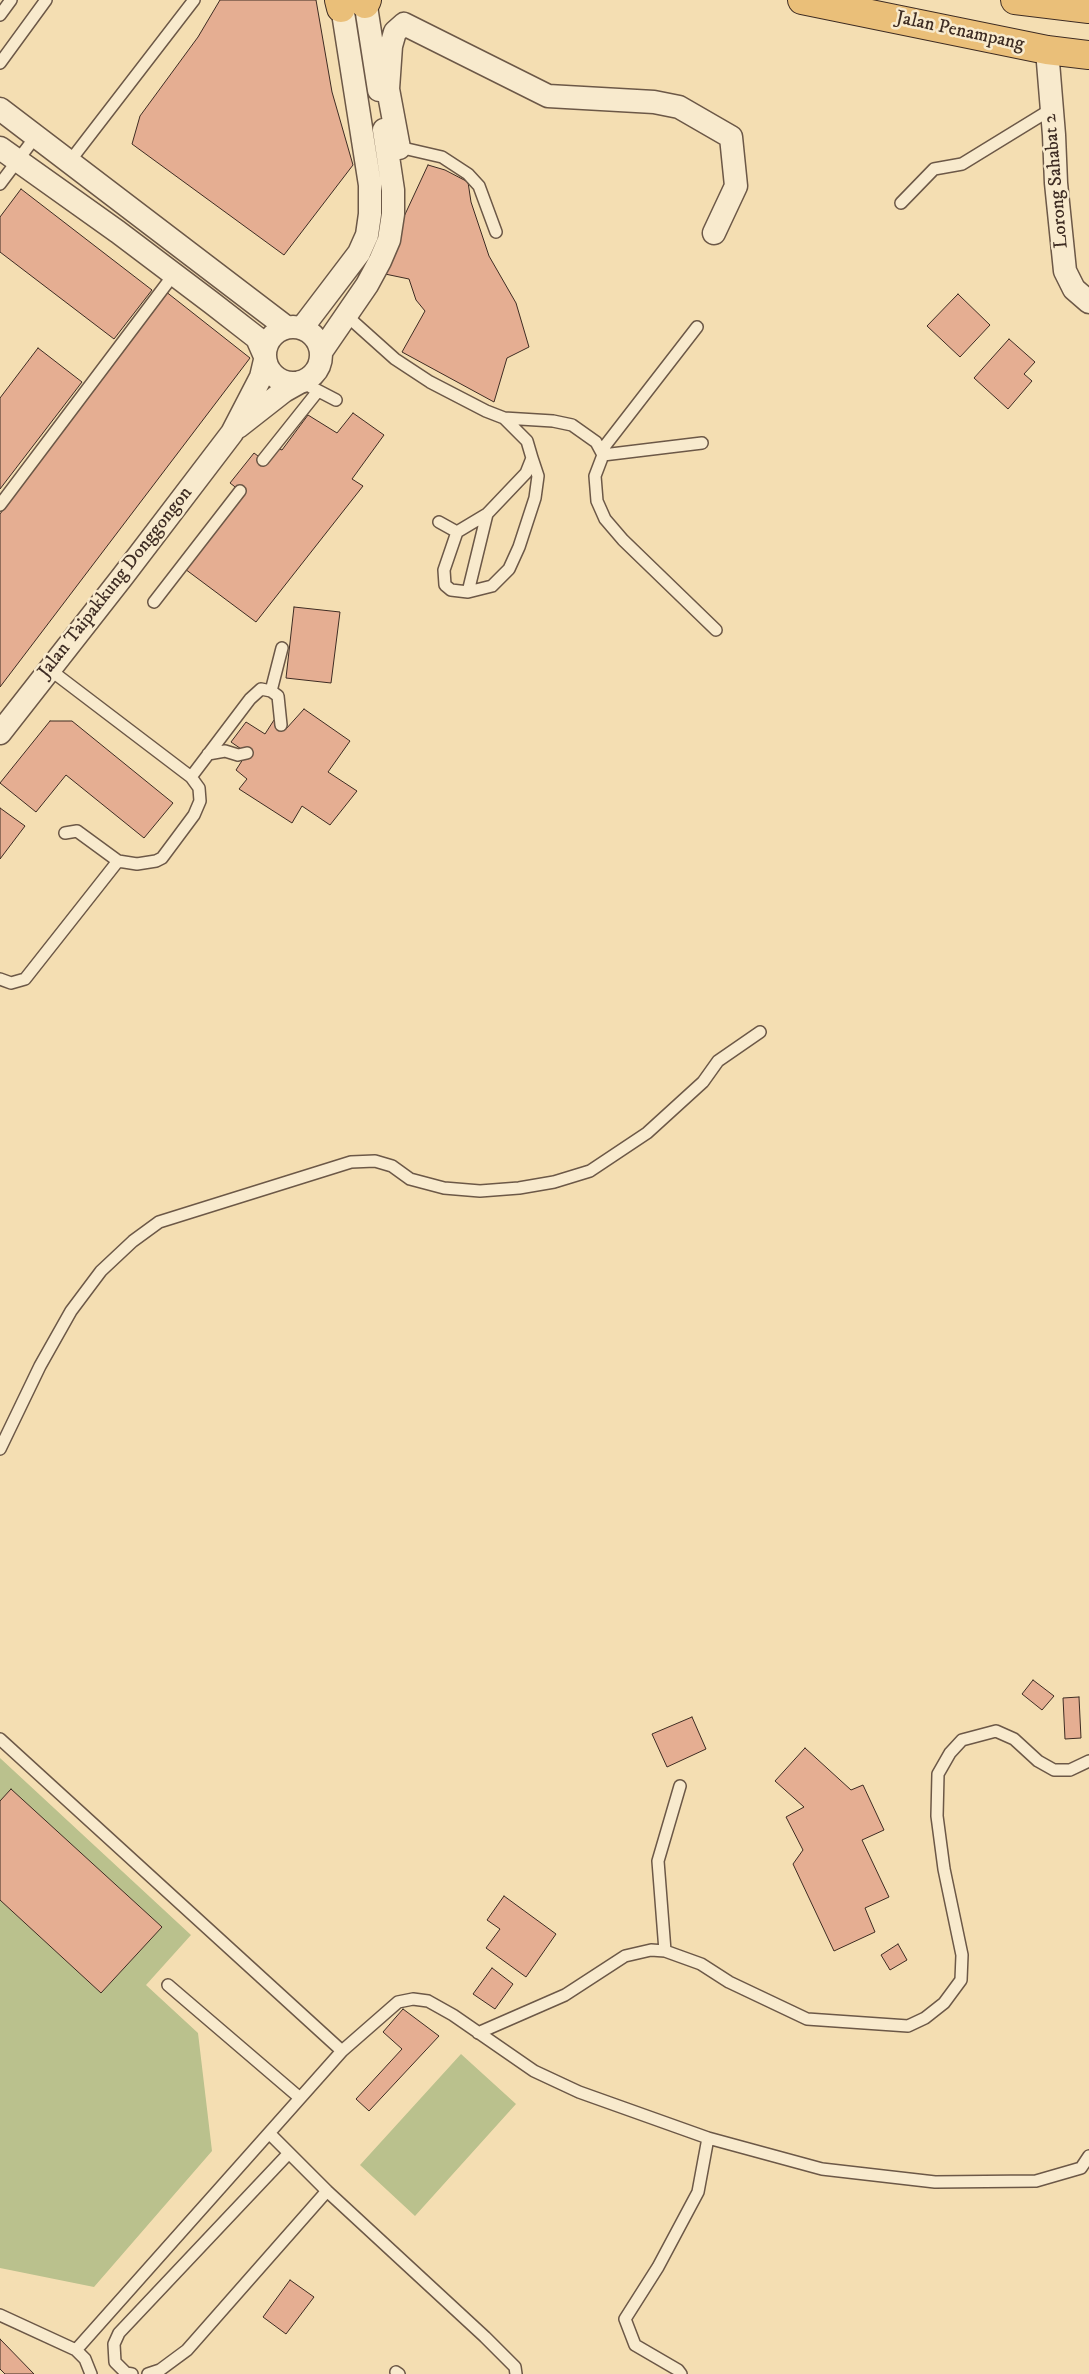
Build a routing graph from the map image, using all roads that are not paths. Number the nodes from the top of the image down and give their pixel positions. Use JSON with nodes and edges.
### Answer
{"nodes":[{"id":1,"x":11,"y":0,"type":"edge"},
{"id":2,"x":46,"y":0,"type":"edge"},
{"id":3,"x":194,"y":0,"type":"edge"},
{"id":4,"x":802,"y":0,"type":"edge"},
{"id":5,"x":1015,"y":0,"type":"edge"},
{"id":6,"x":353,"y":2,"type":"edge"},
{"id":7,"x":1089,"y":8,"type":"edge"},
{"id":8,"x":0,"y":15,"type":"edge"},
{"id":9,"x":1047,"y":50,"type":"junction"},
{"id":10,"x":1089,"y":54,"type":"edge"},
{"id":11,"x":0,"y":63,"type":"edge"},
{"id":12,"x":0,"y":109,"type":"edge"},
{"id":13,"x":1050,"y":110,"type":"junction"},
{"id":14,"x":36,"y":136,"type":"junction"},
{"id":15,"x":393,"y":149,"type":"junction"},
{"id":16,"x":9,"y":154,"type":"edge"},
{"id":17,"x":70,"y":161,"type":"junction"},
{"id":18,"x":0,"y":184,"type":"edge"},
{"id":19,"x":901,"y":204,"type":"dead end"},
{"id":20,"x":496,"y":232,"type":"dead end"},
{"id":21,"x":714,"y":233,"type":"dead end"},
{"id":22,"x":174,"y":274,"type":"junction"},
{"id":23,"x":1089,"y":302,"type":"edge"},
{"id":24,"x":347,"y":316,"type":"junction"},
{"id":25,"x":697,"y":327,"type":"dead end"},
{"id":26,"x":294,"y":328,"type":"junction"},
{"id":27,"x":321,"y":352,"type":"junction"},
{"id":28,"x":265,"y":357,"type":"junction"},
{"id":29,"x":309,"y":386,"type":"junction"},
{"id":30,"x":336,"y":400,"type":"dead end"},
{"id":31,"x":504,"y":418,"type":"junction"},
{"id":32,"x":232,"y":433,"type":"junction"},
{"id":33,"x":702,"y":443,"type":"dead end"},
{"id":34,"x":602,"y":453,"type":"junction"},
{"id":35,"x":532,"y":458,"type":"junction"},
{"id":36,"x":263,"y":460,"type":"dead end"},
{"id":37,"x":240,"y":491,"type":"dead end"},
{"id":38,"x":0,"y":505,"type":"edge"},
{"id":39,"x":487,"y":514,"type":"junction"},
{"id":40,"x":439,"y":522,"type":"dead end"},
{"id":41,"x":457,"y":532,"type":"junction"},
{"id":42,"x":468,"y":592,"type":"junction"},
{"id":43,"x":154,"y":602,"type":"dead end"},
{"id":44,"x":716,"y":630,"type":"dead end"},
{"id":45,"x":282,"y":648,"type":"dead end"},
{"id":46,"x":49,"y":669,"type":"junction"},
{"id":47,"x":271,"y":690,"type":"junction"},
{"id":48,"x":281,"y":725,"type":"dead end"},
{"id":49,"x":0,"y":733,"type":"edge"},
{"id":50,"x":247,"y":753,"type":"dead end"},
{"id":51,"x":208,"y":754,"type":"junction"},
{"id":52,"x":191,"y":777,"type":"junction"},
{"id":53,"x":65,"y":833,"type":"dead end"},
{"id":54,"x":118,"y":861,"type":"junction"},
{"id":55,"x":0,"y":979,"type":"edge"},
{"id":56,"x":760,"y":1032,"type":"dead end"},
{"id":57,"x":0,"y":1449,"type":"edge"},
{"id":58,"x":0,"y":1739,"type":"edge"},
{"id":59,"x":1089,"y":1761,"type":"edge"},
{"id":60,"x":680,"y":1786,"type":"dead end"},
{"id":61,"x":665,"y":1951,"type":"junction"},
{"id":62,"x":168,"y":1985,"type":"dead end"},
{"id":63,"x":478,"y":2033,"type":"junction"},
{"id":64,"x":342,"y":2052,"type":"junction"},
{"id":65,"x":300,"y":2098,"type":"junction"},
{"id":66,"x":270,"y":2134,"type":"junction"},
{"id":67,"x":708,"y":2138,"type":"junction"},
{"id":68,"x":289,"y":2153,"type":"junction"},
{"id":69,"x":1089,"y":2156,"type":"edge"},
{"id":70,"x":1085,"y":2169,"type":"edge"},
{"id":71,"x":327,"y":2191,"type":"junction"},
{"id":72,"x":0,"y":2315,"type":"edge"},
{"id":73,"x":76,"y":2350,"type":"junction"},
{"id":74,"x":91,"y":2374,"type":"edge"},
{"id":75,"x":132,"y":2374,"type":"edge"},
{"id":76,"x":148,"y":2374,"type":"edge"},
{"id":77,"x":516,"y":2374,"type":"edge"},
{"id":78,"x":681,"y":2374,"type":"edge"}],
"edges":[{"from":1,"to":8,"type":"lane"},
{"from":2,"to":11,"type":"lane"},
{"from":3,"to":17,"type":"lane"},
{"from":4,"to":9,"type":"main road","name":"Jalan Penampang"},
{"from":5,"to":7,"type":"main road"},
{"from":6,"to":15,"type":"street"},
{"from":6,"to":26,"type":"street"},
{"from":9,"to":10,"type":"main road","name":"Jalan Penampang"},
{"from":9,"to":13,"type":"street","name":"Lorong Sahabat 2"},
{"from":12,"to":14,"type":"street"},
{"from":13,"to":19,"type":"lane"},
{"from":13,"to":23,"type":"street","name":"Lorong Sahabat 2"},
{"from":14,"to":16,"type":"lane"},
{"from":14,"to":17,"type":"street"},
{"from":15,"to":20,"type":"lane"},
{"from":15,"to":21,"type":"street"},
{"from":15,"to":24,"type":"street"},
{"from":16,"to":18,"type":"lane"},
{"from":16,"to":22,"type":"street"},
{"from":17,"to":26,"type":"street"},
{"from":22,"to":28,"type":"street"},
{"from":22,"to":38,"type":"lane"},
{"from":24,"to":26,"type":"street"},
{"from":24,"to":27,"type":"street"},
{"from":24,"to":31,"type":"lane"},
{"from":25,"to":34,"type":"lane"},
{"from":26,"to":27,"type":"street"},
{"from":26,"to":28,"type":"street"},
{"from":27,"to":29,"type":"street"},
{"from":28,"to":29,"type":"street"},
{"from":28,"to":32,"type":"street","name":"Jalan Taipakkung Donggongon"},
{"from":29,"to":30,"type":"lane"},
{"from":29,"to":32,"type":"street","name":"Jalan Taipakkung Donggongon"},
{"from":29,"to":36,"type":"lane"},
{"from":31,"to":34,"type":"lane"},
{"from":31,"to":35,"type":"lane"},
{"from":32,"to":46,"type":"street","name":"Jalan Taipakkung Donggongon"},
{"from":33,"to":34,"type":"lane"},
{"from":34,"to":44,"type":"lane"},
{"from":35,"to":39,"type":"lane"},
{"from":35,"to":42,"type":"lane"},
{"from":37,"to":43,"type":"lane"},
{"from":39,"to":41,"type":"lane"},
{"from":39,"to":42,"type":"lane"},
{"from":40,"to":41,"type":"lane"},
{"from":41,"to":42,"type":"lane"},
{"from":45,"to":47,"type":"lane"},
{"from":46,"to":49,"type":"street","name":"Jalan Taipakkung Donggongon"},
{"from":46,"to":52,"type":"lane"},
{"from":47,"to":48,"type":"lane"},
{"from":47,"to":51,"type":"lane"},
{"from":50,"to":51,"type":"lane"},
{"from":51,"to":52,"type":"lane"},
{"from":52,"to":54,"type":"lane"},
{"from":53,"to":54,"type":"lane"},
{"from":54,"to":55,"type":"lane"},
{"from":56,"to":57,"type":"lane"},
{"from":58,"to":64,"type":"lane"},
{"from":59,"to":61,"type":"lane"},
{"from":60,"to":61,"type":"lane"},
{"from":61,"to":63,"type":"lane"},
{"from":62,"to":65,"type":"lane"},
{"from":63,"to":64,"type":"lane"},
{"from":63,"to":67,"type":"lane"},
{"from":64,"to":65,"type":"lane"},
{"from":65,"to":66,"type":"lane"},
{"from":66,"to":68,"type":"lane"},
{"from":66,"to":73,"type":"lane"},
{"from":67,"to":70,"type":"lane"},
{"from":67,"to":78,"type":"lane"},
{"from":68,"to":71,"type":"lane"},
{"from":68,"to":75,"type":"lane"},
{"from":69,"to":70,"type":"lane"},
{"from":71,"to":76,"type":"lane"},
{"from":71,"to":77,"type":"lane"},
{"from":72,"to":73,"type":"lane"},
{"from":73,"to":74,"type":"lane"}]}
